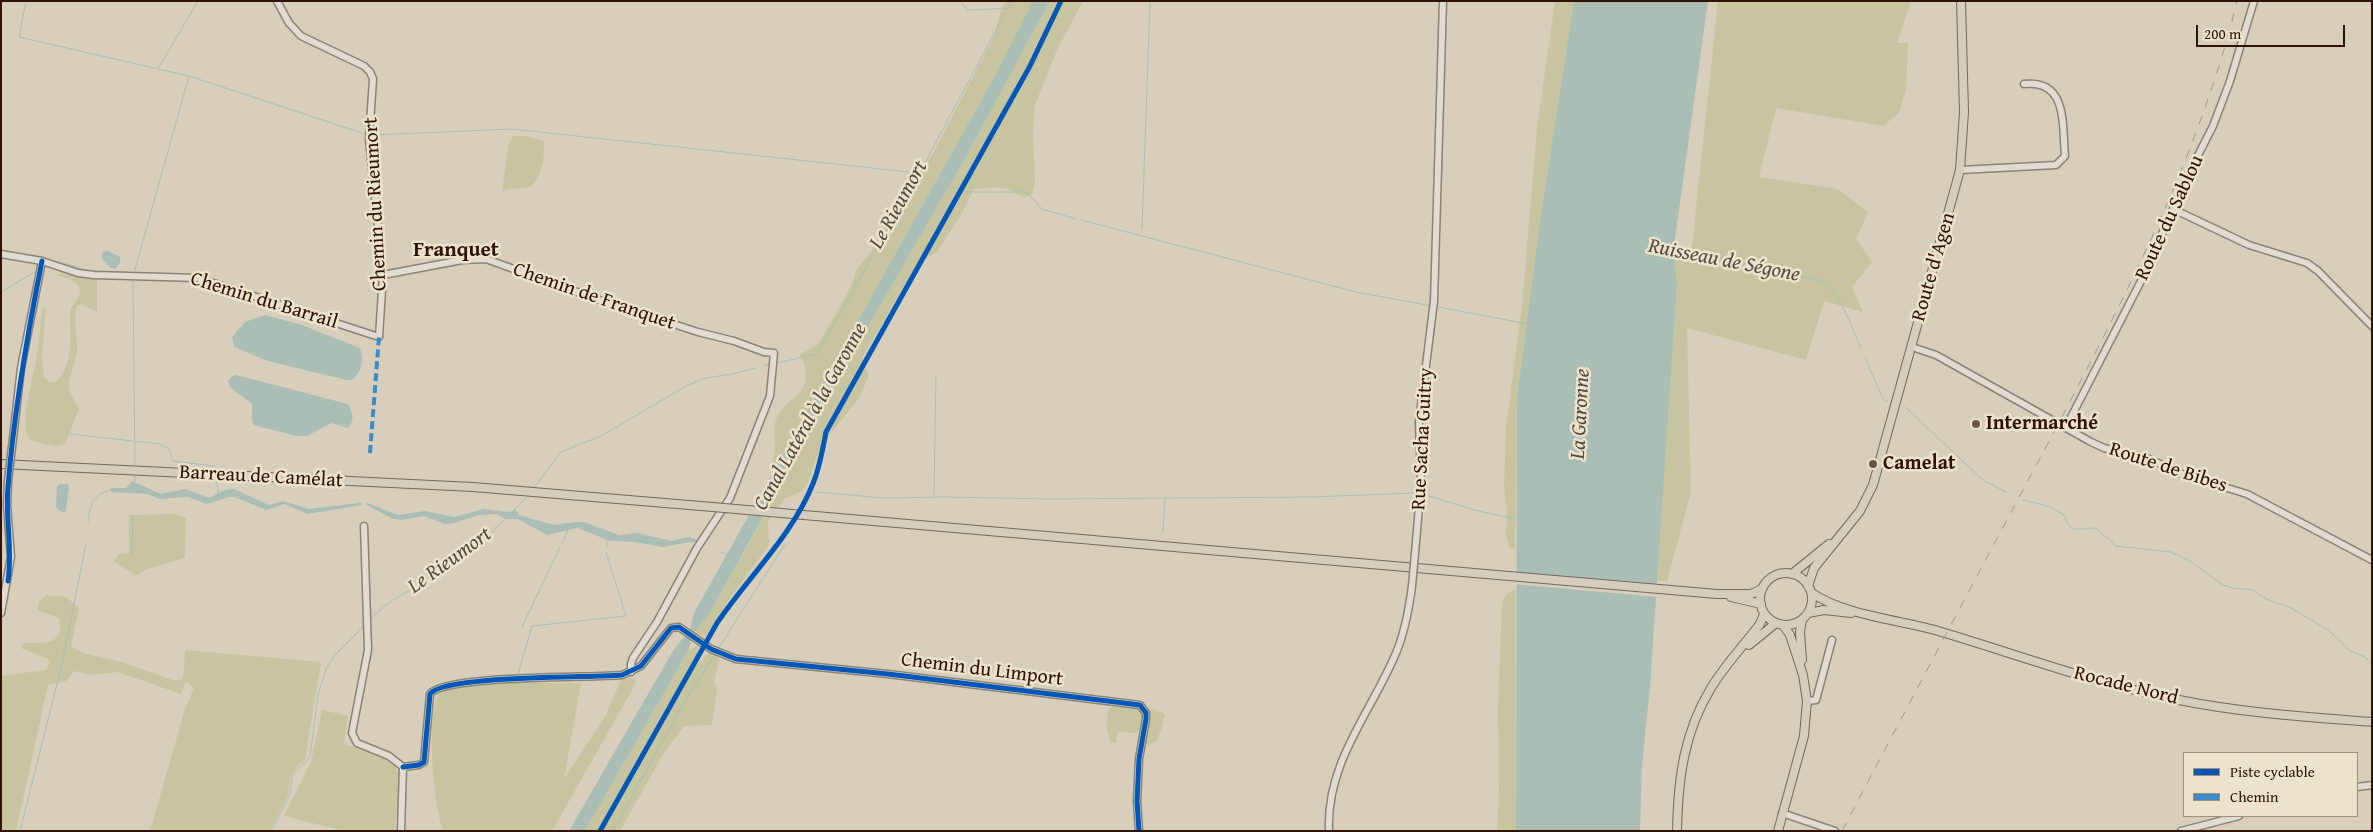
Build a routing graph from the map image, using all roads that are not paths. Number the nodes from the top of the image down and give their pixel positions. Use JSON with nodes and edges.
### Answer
{"nodes":[{"id":1,"x":277,"y":1,"type":"edge"},
{"id":2,"x":1443,"y":1,"type":"edge"},
{"id":3,"x":1961,"y":1,"type":"edge"},
{"id":4,"x":2254,"y":1,"type":"edge"},
{"id":5,"x":2024,"y":84,"type":"dead end"},
{"id":6,"x":1960,"y":170,"type":"junction"},
{"id":7,"x":2173,"y":209,"type":"junction"},
{"id":8,"x":1,"y":254,"type":"edge"},
{"id":9,"x":42,"y":261,"type":"junction"},
{"id":10,"x":384,"y":275,"type":"junction"},
{"id":11,"x":2372,"y":326,"type":"edge"},
{"id":12,"x":379,"y":337,"type":"joint"},
{"id":13,"x":1912,"y":347,"type":"junction"},
{"id":14,"x":2066,"y":427,"type":"junction"},
{"id":15,"x":1,"y":464,"type":"edge"},
{"id":16,"x":1852,"y":522,"type":"junction"},
{"id":17,"x":364,"y":526,"type":"dead end"},
{"id":18,"x":2372,"y":560,"type":"edge"},
{"id":19,"x":1792,"y":574,"type":"junction"},
{"id":20,"x":1762,"y":589,"type":"junction"},
{"id":21,"x":1810,"y":590,"type":"junction"},
{"id":22,"x":1713,"y":594,"type":"junction"},
{"id":23,"x":1760,"y":604,"type":"junction"},
{"id":24,"x":1,"y":613,"type":"edge"},
{"id":25,"x":1808,"y":613,"type":"junction"},
{"id":26,"x":1764,"y":614,"type":"junction"},
{"id":27,"x":1886,"y":618,"type":"junction"},
{"id":28,"x":1802,"y":620,"type":"junction"},
{"id":29,"x":1779,"y":624,"type":"junction"},
{"id":30,"x":1832,"y":640,"type":"dead end"},
{"id":31,"x":1731,"y":661,"type":"junction"},
{"id":32,"x":632,"y":672,"type":"junction"},
{"id":33,"x":1803,"y":675,"type":"junction"},
{"id":34,"x":1807,"y":701,"type":"junction"},
{"id":35,"x":2372,"y":722,"type":"edge"},
{"id":36,"x":403,"y":766,"type":"junction"},
{"id":37,"x":2372,"y":785,"type":"edge"},
{"id":38,"x":2358,"y":787,"type":"edge"},
{"id":39,"x":1782,"y":813,"type":"junction"},
{"id":40,"x":2234,"y":817,"type":"edge"},
{"id":41,"x":401,"y":831,"type":"edge"},
{"id":42,"x":1139,"y":831,"type":"edge"},
{"id":43,"x":1329,"y":831,"type":"edge"},
{"id":44,"x":1677,"y":831,"type":"edge"},
{"id":45,"x":1778,"y":831,"type":"edge"},
{"id":46,"x":1835,"y":831,"type":"edge"},
{"id":47,"x":2182,"y":831,"type":"edge"}],
"edges":[{"from":1,"to":10,"type":"street","name":"Chemin du Rieumort"},
{"from":2,"to":43,"type":"street","name":"Rue Sacha Guitry","bridge":true},
{"from":3,"to":6,"type":"main road","name":"Route d'Agen"},
{"from":4,"to":7,"type":"street","name":"Route du Sablou"},
{"from":5,"to":6,"type":"street"},
{"from":6,"to":13,"type":"main road","name":"Route d'Agen"},
{"from":7,"to":11,"type":"street"},
{"from":7,"to":14,"type":"street","name":"Route du Sablou"},
{"from":8,"to":9,"type":"street","name":"Chemin du Barrail"},
{"from":9,"to":12,"type":"street","name":"Chemin du Barrail"},
{"from":9,"to":24,"type":"street","bridge":true},
{"from":10,"to":12,"type":"street","name":"Chemin du Rieumort"},
{"from":10,"to":32,"type":"street","name":"Chemin de Franquet"},
{"from":13,"to":14,"type":"street","name":"Route de Bibes"},
{"from":13,"to":16,"type":"main road","name":"Route d'Agen"},
{"from":14,"to":18,"type":"street","name":"Route de Bibes"},
{"from":15,"to":22,"type":"main road","name":"Barreau de Camélat","bridge":true},
{"from":16,"to":19,"type":"main road","name":"Route d'Agen"},
{"from":16,"to":21,"type":"main road","name":"Route d'Agen"},
{"from":17,"to":36,"type":"street"},
{"from":19,"to":20,"type":"main road"},
{"from":19,"to":21,"type":"main road"},
{"from":20,"to":22,"type":"main road"},
{"from":20,"to":23,"type":"main road"},
{"from":21,"to":25,"type":"main road"},
{"from":21,"to":27,"type":"main road"},
{"from":22,"to":23,"type":"main road"},
{"from":23,"to":26,"type":"main road"},
{"from":25,"to":27,"type":"main road"},
{"from":25,"to":28,"type":"main road"},
{"from":26,"to":29,"type":"main road"},
{"from":26,"to":31,"type":"main road"},
{"from":27,"to":35,"type":"main road","name":"Rocade Nord"},
{"from":28,"to":29,"type":"main road"},
{"from":28,"to":33,"type":"main road"},
{"from":29,"to":31,"type":"main road"},
{"from":29,"to":33,"type":"main road"},
{"from":30,"to":34,"type":"street"},
{"from":31,"to":44,"type":"main road"},
{"from":32,"to":36,"type":"street"},
{"from":32,"to":42,"type":"street","name":"Chemin du Limport"},
{"from":33,"to":34,"type":"main road"},
{"from":34,"to":39,"type":"main road"},
{"from":36,"to":41,"type":"street"},
{"from":37,"to":38,"type":"street"},
{"from":39,"to":45,"type":"main road"},
{"from":39,"to":46,"type":"street"},
{"from":40,"to":47,"type":"street"}]}
